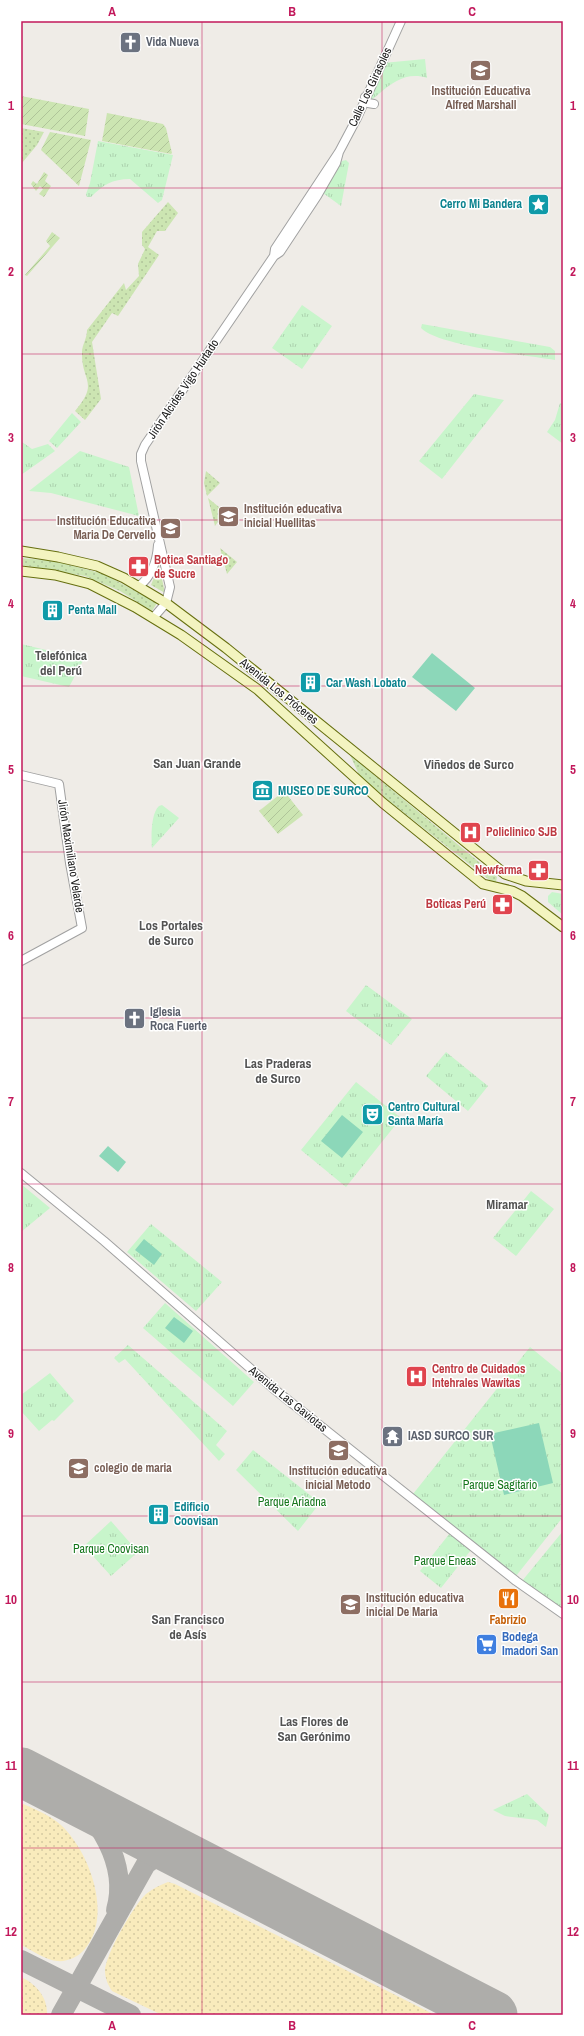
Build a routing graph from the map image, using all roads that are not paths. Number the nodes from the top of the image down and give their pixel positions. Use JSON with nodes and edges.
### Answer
{"nodes":[{"id":1,"x":401,"y":21,"type":"edge"},
{"id":2,"x":366,"y":97,"type":"junction"},
{"id":3,"x":374,"y":104,"type":"dead end"},
{"id":4,"x":339,"y":152,"type":"joint"},
{"id":5,"x":158,"y":536,"type":"junction"},
{"id":6,"x":21,"y":551,"type":"edge"},
{"id":7,"x":21,"y":571,"type":"edge"},
{"id":8,"x":139,"y":586,"type":"junction"},
{"id":9,"x":166,"y":603,"type":"junction"},
{"id":10,"x":153,"y":618,"type":"junction"},
{"id":11,"x":21,"y":775,"type":"edge"},
{"id":12,"x":563,"y":885,"type":"edge"},
{"id":13,"x":563,"y":927,"type":"edge"},
{"id":14,"x":21,"y":961,"type":"edge"},
{"id":15,"x":21,"y":1173,"type":"edge"},
{"id":16,"x":563,"y":1614,"type":"edge"}],
"edges":[{"from":1,"to":2,"type":"street","name":"Calle Los Girasoles"},
{"from":2,"to":3,"type":"street"},
{"from":2,"to":4,"type":"street","name":"Calle Los Girasoles"},
{"from":4,"to":5,"type":"street","name":"Jirón Alcides Vigo Hurtado"},
{"from":5,"to":8,"type":"street","name":"Jirón Alcides Vigo Hurtado"},
{"from":5,"to":9,"type":"street","name":"Jirón Alcides Vigo Hurtado"},
{"from":6,"to":8,"type":"main road","name":"Avenida Los Próceres"},
{"from":7,"to":10,"type":"main road","name":"Avenida Los Próceres"},
{"from":8,"to":9,"type":"main road","name":"Avenida Los Próceres"},
{"from":9,"to":10,"type":"street"},
{"from":9,"to":12,"type":"main road","name":"Avenida Los Próceres"},
{"from":10,"to":13,"type":"main road","name":"Avenida Los Próceres"},
{"from":11,"to":14,"type":"street","name":"Jirón Maximiliano Velarde"},
{"from":15,"to":16,"type":"street","name":"Avenida Las Gaviotas"}]}
